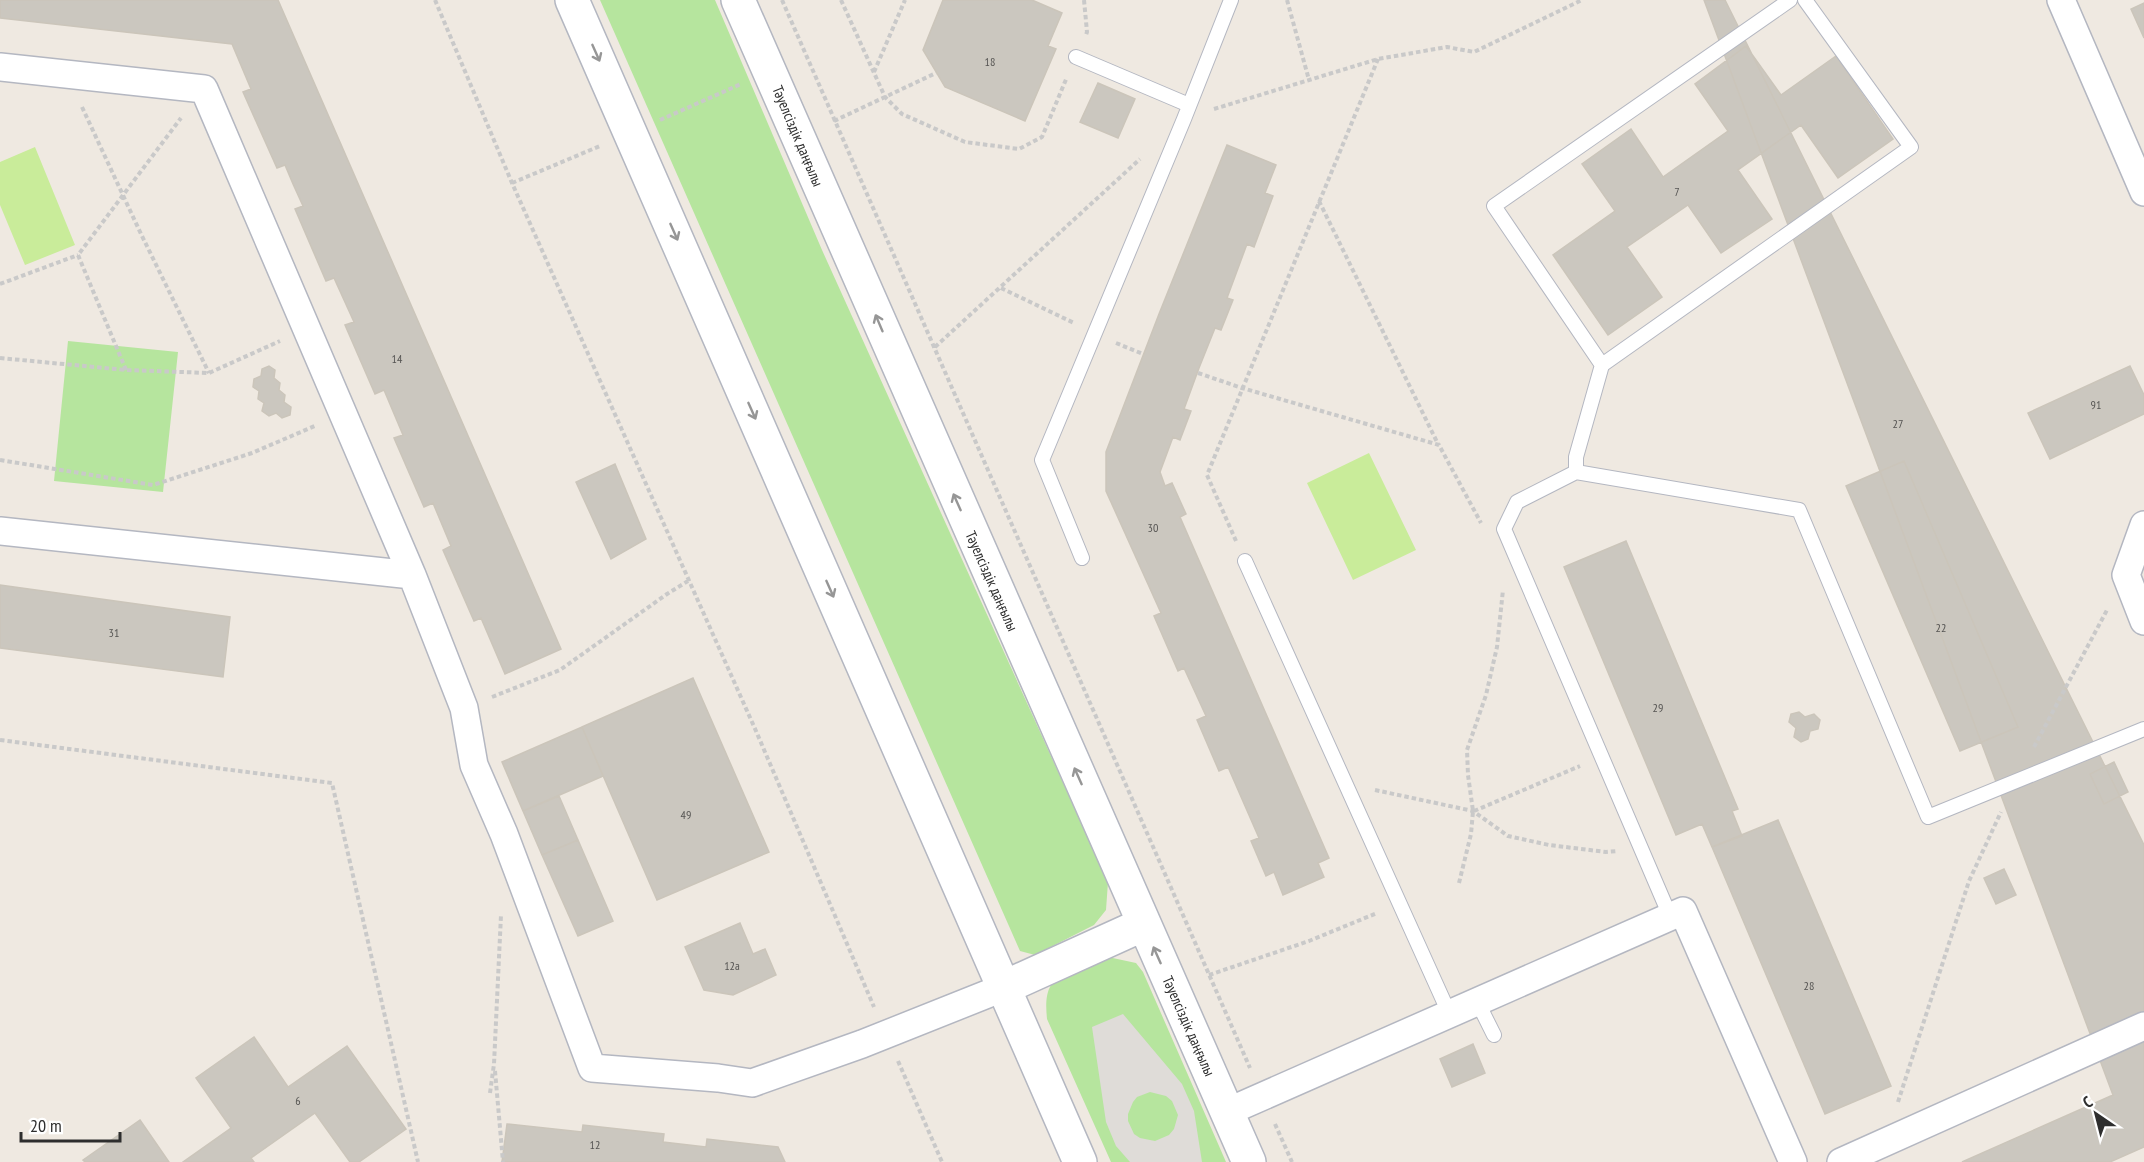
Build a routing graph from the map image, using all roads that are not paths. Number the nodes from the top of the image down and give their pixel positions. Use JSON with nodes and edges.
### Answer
{"nodes":[{"id":1,"x":572,"y":0,"type":"edge"},
{"id":2,"x":738,"y":0,"type":"edge"},
{"id":3,"x":1231,"y":0,"type":"edge"},
{"id":4,"x":1790,"y":0,"type":"edge"},
{"id":5,"x":1804,"y":0,"type":"edge"},
{"id":6,"x":2061,"y":0,"type":"edge"},
{"id":7,"x":1076,"y":57,"type":"road end"},
{"id":8,"x":0,"y":67,"type":"edge"},
{"id":9,"x":1189,"y":105,"type":"junction"},
{"id":10,"x":2144,"y":192,"type":"edge"},
{"id":11,"x":1602,"y":365,"type":"junction"},
{"id":12,"x":1576,"y":472,"type":"junction"},
{"id":13,"x":2144,"y":525,"type":"edge"},
{"id":14,"x":0,"y":531,"type":"edge"},
{"id":15,"x":1082,"y":558,"type":"dead end"},
{"id":16,"x":1245,"y":561,"type":"road end"},
{"id":17,"x":412,"y":575,"type":"junction"},
{"id":18,"x":2144,"y":621,"type":"edge"},
{"id":19,"x":2144,"y":729,"type":"edge"},
{"id":20,"x":1670,"y":916,"type":"junction"},
{"id":21,"x":1144,"y":924,"type":"junction"},
{"id":22,"x":1005,"y":987,"type":"junction"},
{"id":23,"x":1478,"y":1001,"type":"junction"},
{"id":24,"x":1449,"y":1013,"type":"junction"},
{"id":25,"x":2144,"y":1026,"type":"edge"},
{"id":26,"x":1494,"y":1035,"type":"dead end"},
{"id":27,"x":1227,"y":1112,"type":"junction"},
{"id":28,"x":1790,"y":1160,"type":"edge"},
{"id":29,"x":1080,"y":1162,"type":"edge"},
{"id":30,"x":1249,"y":1162,"type":"edge"},
{"id":31,"x":1841,"y":1162,"type":"edge"}],
"edges":[{"from":1,"to":22,"type":"street","one_way":true},
{"from":21,"to":2,"type":"street","name":"Тәуелсіздік даңғылы","one_way":true},
{"from":3,"to":9,"type":"lane"},
{"from":4,"to":11,"type":"lane"},
{"from":5,"to":11,"type":"lane"},
{"from":6,"to":10,"type":"street"},
{"from":7,"to":9,"type":"lane"},
{"from":8,"to":17,"type":"street"},
{"from":9,"to":15,"type":"lane"},
{"from":11,"to":12,"type":"lane"},
{"from":12,"to":19,"type":"lane"},
{"from":12,"to":20,"type":"lane"},
{"from":13,"to":18,"type":"street"},
{"from":14,"to":17,"type":"street"},
{"from":16,"to":24,"type":"lane"},
{"from":17,"to":22,"type":"street"},
{"from":20,"to":23,"type":"street"},
{"from":20,"to":28,"type":"street"},
{"from":21,"to":22,"type":"street"},
{"from":27,"to":21,"type":"street","name":"Тәуелсіздік даңғылы","one_way":true},
{"from":22,"to":29,"type":"street"},
{"from":23,"to":24,"type":"street"},
{"from":23,"to":26,"type":"lane"},
{"from":24,"to":27,"type":"street"},
{"from":25,"to":31,"type":"street"},
{"from":27,"to":30,"type":"street","name":"Тәуелсіздік даңғылы"}]}
